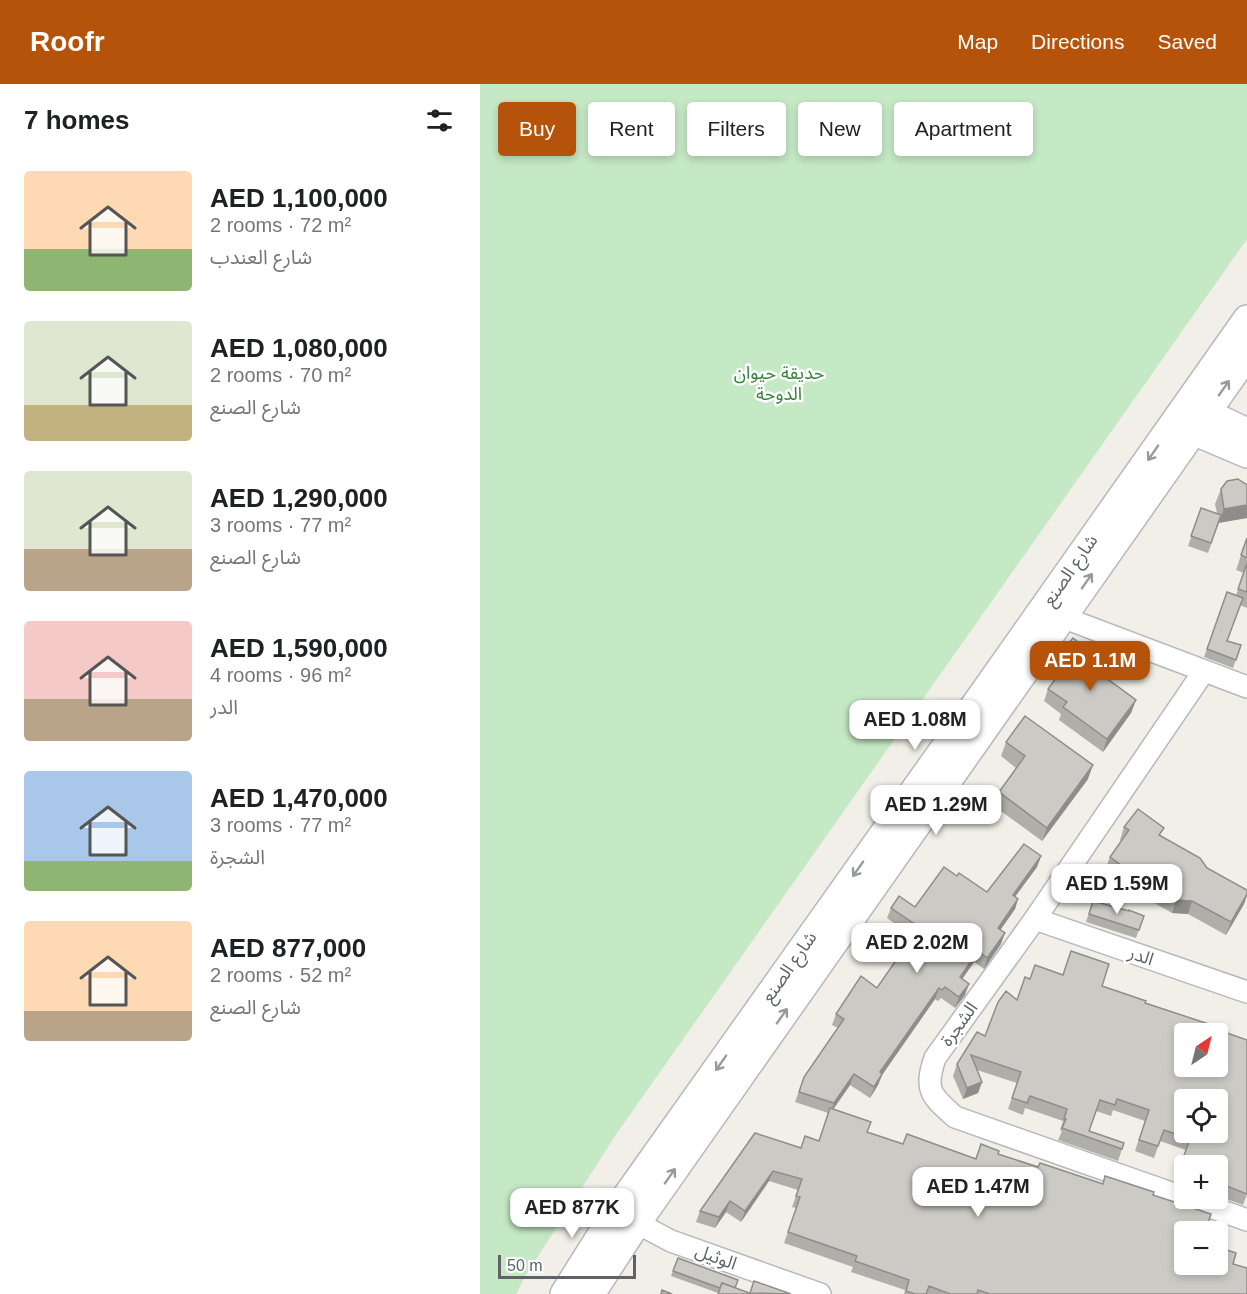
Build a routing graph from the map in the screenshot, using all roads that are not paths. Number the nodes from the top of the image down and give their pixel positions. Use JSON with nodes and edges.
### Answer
{"nodes":[{"id":1,"x":1247,"y":319,"type":"edge"},
{"id":2,"x":1247,"y":355,"type":"edge"},
{"id":3,"x":1192,"y":416,"type":"junction"},
{"id":4,"x":1247,"y":432,"type":"edge"},
{"id":5,"x":1247,"y":454,"type":"edge"},
{"id":6,"x":1055,"y":609,"type":"junction"},
{"id":7,"x":1204,"y":671,"type":"junction"},
{"id":8,"x":1247,"y":687,"type":"edge"},
{"id":9,"x":1035,"y":919,"type":"junction"},
{"id":10,"x":1247,"y":992,"type":"edge"},
{"id":11,"x":1174,"y":1194,"type":"edge"},
{"id":12,"x":1216,"y":1209,"type":"edge"},
{"id":13,"x":627,"y":1216,"type":"junction"},
{"id":14,"x":1247,"y":1220,"type":"edge"},
{"id":15,"x":564,"y":1294,"type":"edge"},
{"id":16,"x":591,"y":1294,"type":"edge"},
{"id":17,"x":820,"y":1294,"type":"edge"}],
"edges":[{"from":1,"to":3,"type":"street","name":"شارع الصنع"},
{"from":3,"to":2,"type":"street","name":"شارع الصنع","one_way":true},
{"from":3,"to":4,"type":"street"},
{"from":3,"to":5,"type":"street"},
{"from":3,"to":6,"type":"street","name":"شارع الصنع"},
{"from":6,"to":7,"type":"street"},
{"from":6,"to":13,"type":"street","name":"شارع الصنع"},
{"from":7,"to":8,"type":"street"},
{"from":7,"to":9,"type":"street","name":"الشجرة"},
{"from":9,"to":10,"type":"street","name":"الدر"},
{"from":9,"to":11,"type":"street","name":"الشجرة"},
{"from":12,"to":14,"type":"street","name":"الشجرة"},
{"from":13,"to":15,"type":"street","name":"شارع الصنع"},
{"from":13,"to":16,"type":"street","name":"شارع الصنع"},
{"from":13,"to":17,"type":"street","name":"الوثيل"}]}
